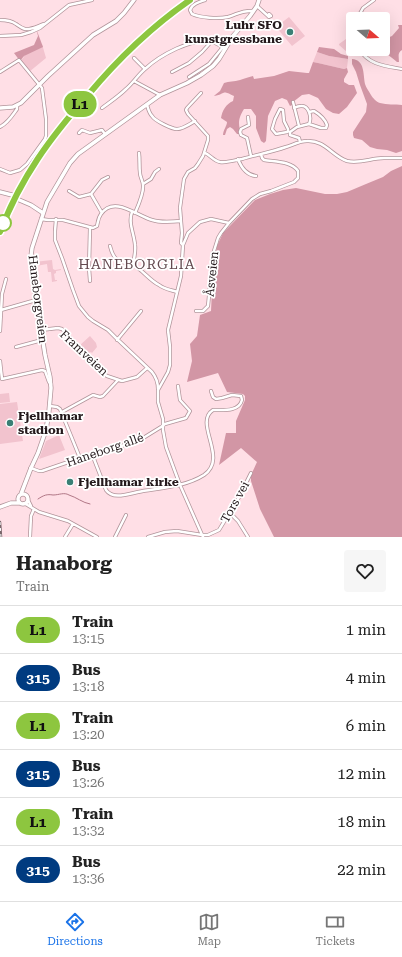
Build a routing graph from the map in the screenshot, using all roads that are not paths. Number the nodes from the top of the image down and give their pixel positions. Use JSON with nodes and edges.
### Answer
{"nodes":[{"id":1,"x":92,"y":0,"type":"edge"},
{"id":2,"x":133,"y":0,"type":"edge"},
{"id":3,"x":205,"y":0,"type":"edge"},
{"id":4,"x":259,"y":0,"type":"edge"},
{"id":5,"x":374,"y":0,"type":"edge"},
{"id":6,"x":257,"y":6,"type":"junction"},
{"id":7,"x":253,"y":11,"type":"junction"},
{"id":8,"x":361,"y":12,"type":"edge"},
{"id":9,"x":268,"y":16,"type":"dead end"},
{"id":10,"x":0,"y":20,"type":"edge"},
{"id":11,"x":46,"y":23,"type":"junction"},
{"id":12,"x":0,"y":36,"type":"edge"},
{"id":13,"x":211,"y":42,"type":"junction"},
{"id":14,"x":224,"y":48,"type":"junction"},
{"id":15,"x":364,"y":56,"type":"edge"},
{"id":16,"x":134,"y":58,"type":"dead end"},
{"id":17,"x":145,"y":69,"type":"junction"},
{"id":18,"x":402,"y":69,"type":"edge"},
{"id":19,"x":0,"y":72,"type":"edge"},
{"id":20,"x":172,"y":72,"type":"dead end"},
{"id":21,"x":189,"y":77,"type":"dead end"},
{"id":22,"x":134,"y":81,"type":"junction"},
{"id":23,"x":40,"y":85,"type":"junction"},
{"id":24,"x":201,"y":93,"type":"dead end"},
{"id":25,"x":160,"y":95,"type":"junction"},
{"id":26,"x":293,"y":102,"type":"dead end"},
{"id":27,"x":147,"y":104,"type":"junction"},
{"id":28,"x":17,"y":106,"type":"junction"},
{"id":29,"x":0,"y":108,"type":"edge"},
{"id":30,"x":102,"y":108,"type":"dead end"},
{"id":31,"x":294,"y":108,"type":"junction"},
{"id":32,"x":309,"y":112,"type":"junction"},
{"id":33,"x":248,"y":117,"type":"dead end"},
{"id":34,"x":195,"y":121,"type":"junction"},
{"id":35,"x":309,"y":124,"type":"junction"},
{"id":36,"x":299,"y":126,"type":"junction"},
{"id":37,"x":0,"y":127,"type":"edge"},
{"id":38,"x":289,"y":132,"type":"junction"},
{"id":39,"x":79,"y":133,"type":"dead end"},
{"id":40,"x":105,"y":134,"type":"junction"},
{"id":41,"x":300,"y":142,"type":"junction"},
{"id":42,"x":139,"y":153,"type":"dead end"},
{"id":43,"x":205,"y":153,"type":"junction"},
{"id":44,"x":261,"y":154,"type":"junction"},
{"id":45,"x":251,"y":156,"type":"junction"},
{"id":46,"x":402,"y":158,"type":"edge"},
{"id":47,"x":238,"y":159,"type":"junction"},
{"id":48,"x":0,"y":169,"type":"edge"},
{"id":49,"x":160,"y":169,"type":"dead end"},
{"id":50,"x":256,"y":176,"type":"dead end"},
{"id":51,"x":108,"y":177,"type":"dead end"},
{"id":52,"x":144,"y":184,"type":"junction"},
{"id":53,"x":70,"y":191,"type":"dead end"},
{"id":54,"x":0,"y":192,"type":"edge"},
{"id":55,"x":90,"y":194,"type":"junction"},
{"id":56,"x":134,"y":212,"type":"junction"},
{"id":57,"x":42,"y":213,"type":"junction"},
{"id":58,"x":102,"y":213,"type":"junction"},
{"id":59,"x":41,"y":218,"type":"junction"},
{"id":60,"x":56,"y":219,"type":"junction"},
{"id":61,"x":181,"y":222,"type":"junction"},
{"id":62,"x":229,"y":223,"type":"junction"},
{"id":63,"x":90,"y":228,"type":"junction"},
{"id":64,"x":183,"y":245,"type":"junction"},
{"id":65,"x":110,"y":246,"type":"dead end"},
{"id":66,"x":133,"y":265,"type":"junction"},
{"id":67,"x":6,"y":279,"type":"dead end"},
{"id":68,"x":90,"y":280,"type":"dead end"},
{"id":69,"x":177,"y":292,"type":"junction"},
{"id":70,"x":36,"y":300,"type":"junction"},
{"id":71,"x":1,"y":310,"type":"junction"},
{"id":72,"x":141,"y":311,"type":"dead end"},
{"id":73,"x":196,"y":311,"type":"dead end"},
{"id":74,"x":41,"y":330,"type":"junction"},
{"id":75,"x":0,"y":331,"type":"edge"},
{"id":76,"x":42,"y":340,"type":"junction"},
{"id":77,"x":117,"y":340,"type":"junction"},
{"id":78,"x":16,"y":347,"type":"dead end"},
{"id":79,"x":0,"y":361,"type":"edge"},
{"id":80,"x":147,"y":368,"type":"junction"},
{"id":81,"x":118,"y":380,"type":"junction"},
{"id":82,"x":51,"y":384,"type":"junction"},
{"id":83,"x":178,"y":386,"type":"dead end"},
{"id":84,"x":158,"y":389,"type":"junction"},
{"id":85,"x":211,"y":391,"type":"dead end"},
{"id":86,"x":50,"y":406,"type":"junction"},
{"id":87,"x":62,"y":412,"type":"junction"},
{"id":88,"x":163,"y":425,"type":"junction"},
{"id":89,"x":92,"y":454,"type":"junction"},
{"id":90,"x":80,"y":458,"type":"junction"},
{"id":91,"x":31,"y":468,"type":"junction"},
{"id":92,"x":251,"y":473,"type":"dead end"},
{"id":93,"x":25,"y":485,"type":"junction"},
{"id":94,"x":180,"y":485,"type":"junction"},
{"id":95,"x":21,"y":494,"type":"junction"},
{"id":96,"x":26,"y":495,"type":"junction"},
{"id":97,"x":19,"y":500,"type":"junction"},
{"id":98,"x":26,"y":502,"type":"junction"},
{"id":99,"x":0,"y":507,"type":"edge"},
{"id":100,"x":33,"y":509,"type":"junction"},
{"id":101,"x":230,"y":512,"type":"junction"},
{"id":102,"x":126,"y":515,"type":"dead end"},
{"id":103,"x":73,"y":524,"type":"junction"},
{"id":104,"x":202,"y":536,"type":"edge"},
{"id":105,"x":30,"y":537,"type":"edge"},
{"id":106,"x":65,"y":537,"type":"edge"},
{"id":107,"x":97,"y":537,"type":"edge"},
{"id":108,"x":115,"y":537,"type":"edge"},
{"id":109,"x":148,"y":537,"type":"edge"},
{"id":110,"x":248,"y":537,"type":"edge"}],
"edges":[{"from":1,"to":11,"type":"street"},
{"from":2,"to":23,"type":"street"},
{"from":3,"to":7,"type":"street"},
{"from":4,"to":6,"type":"street","name":"Haneborgveien"},
{"from":5,"to":8,"type":"street"},
{"from":6,"to":7,"type":"street","name":"Haneborgveien"},
{"from":6,"to":9,"type":"street"},
{"from":7,"to":14,"type":"street","name":"Haneborgveien"},
{"from":10,"to":11,"type":"street"},
{"from":11,"to":12,"type":"street"},
{"from":13,"to":14,"type":"street"},
{"from":13,"to":17,"type":"street"},
{"from":13,"to":20,"type":"street"},
{"from":14,"to":21,"type":"street"},
{"from":14,"to":25,"type":"street","name":"Haneborgveien"},
{"from":15,"to":18,"type":"street"},
{"from":16,"to":17,"type":"street"},
{"from":17,"to":22,"type":"street"},
{"from":19,"to":23,"type":"street"},
{"from":22,"to":25,"type":"street"},
{"from":22,"to":30,"type":"street"},
{"from":23,"to":28,"type":"street"},
{"from":23,"to":48,"type":"street"},
{"from":24,"to":34,"type":"street"},
{"from":25,"to":27,"type":"street","name":"Haneborgveien"},
{"from":26,"to":31,"type":"street"},
{"from":27,"to":34,"type":"street"},
{"from":27,"to":40,"type":"street","name":"Haneborgveien"},
{"from":28,"to":29,"type":"street"},
{"from":28,"to":37,"type":"street"},
{"from":31,"to":32,"type":"street"},
{"from":31,"to":36,"type":"street"},
{"from":32,"to":35,"type":"street"},
{"from":32,"to":35,"type":"street"},
{"from":33,"to":45,"type":"street"},
{"from":34,"to":43,"type":"street"},
{"from":35,"to":36,"type":"street"},
{"from":36,"to":38,"type":"street"},
{"from":38,"to":38,"type":"street"},
{"from":38,"to":41,"type":"street"},
{"from":39,"to":40,"type":"street"},
{"from":40,"to":57,"type":"street","name":"Haneborgveien"},
{"from":41,"to":44,"type":"street"},
{"from":41,"to":46,"type":"street"},
{"from":42,"to":52,"type":"street"},
{"from":43,"to":47,"type":"street"},
{"from":43,"to":61,"type":"street"},
{"from":44,"to":45,"type":"street"},
{"from":44,"to":62,"type":"street","name":"Åsveien"},
{"from":45,"to":47,"type":"street"},
{"from":47,"to":50,"type":"street"},
{"from":49,"to":52,"type":"street"},
{"from":51,"to":55,"type":"street"},
{"from":52,"to":56,"type":"street"},
{"from":53,"to":55,"type":"street"},
{"from":54,"to":57,"type":"street","bridge":true},
{"from":55,"to":58,"type":"street"},
{"from":56,"to":58,"type":"street"},
{"from":56,"to":61,"type":"street"},
{"from":56,"to":66,"type":"street"},
{"from":57,"to":59,"type":"street","name":"Haneborgveien"},
{"from":58,"to":63,"type":"street"},
{"from":59,"to":60,"type":"street"},
{"from":59,"to":70,"type":"street","name":"Haneborgveien"},
{"from":60,"to":63,"type":"street"},
{"from":60,"to":77,"type":"street"},
{"from":61,"to":64,"type":"street"},
{"from":62,"to":64,"type":"street"},
{"from":62,"to":73,"type":"street","name":"Åsveien"},
{"from":63,"to":68,"type":"street"},
{"from":64,"to":69,"type":"street"},
{"from":65,"to":66,"type":"street"},
{"from":66,"to":69,"type":"street"},
{"from":67,"to":71,"type":"street"},
{"from":69,"to":84,"type":"street"},
{"from":70,"to":71,"type":"street"},
{"from":70,"to":74,"type":"street","name":"Haneborgveien"},
{"from":71,"to":75,"type":"street"},
{"from":72,"to":77,"type":"street"},
{"from":74,"to":76,"type":"street","name":"Haneborgveien"},
{"from":74,"to":81,"type":"street","name":"Framveien"},
{"from":76,"to":78,"type":"street"},
{"from":76,"to":82,"type":"street","name":"Haneborgveien"},
{"from":77,"to":80,"type":"street"},
{"from":79,"to":82,"type":"street"},
{"from":80,"to":81,"type":"street","name":"Framveien"},
{"from":80,"to":84,"type":"street"},
{"from":81,"to":87,"type":"street"},
{"from":82,"to":86,"type":"street","name":"Haneborgveien"},
{"from":83,"to":88,"type":"street","name":"Haneborg allé"},
{"from":84,"to":88,"type":"street"},
{"from":85,"to":94,"type":"street"},
{"from":86,"to":87,"type":"street"},
{"from":86,"to":91,"type":"street","name":"Haneborgveien"},
{"from":87,"to":90,"type":"street"},
{"from":88,"to":89,"type":"street","name":"Haneborg allé"},
{"from":88,"to":94,"type":"street"},
{"from":89,"to":90,"type":"street","name":"Haneborg allé"},
{"from":89,"to":94,"type":"street"},
{"from":90,"to":91,"type":"street","name":"Haneborg allé"},
{"from":91,"to":93,"type":"street","name":"Haneborgveien"},
{"from":92,"to":101,"type":"street","name":"Tors vei"},
{"from":93,"to":95,"type":"street","name":"Haneborgveien"},
{"from":93,"to":96,"type":"street","name":"Haneborgveien"},
{"from":94,"to":104,"type":"street"},
{"from":95,"to":96,"type":"street"},
{"from":95,"to":97,"type":"street","name":"Haneborgveien"},
{"from":96,"to":98,"type":"street","name":"Haneborgveien"},
{"from":97,"to":98,"type":"street"},
{"from":97,"to":99,"type":"street","name":"Haneborgveien"},
{"from":98,"to":100,"type":"street"},
{"from":100,"to":103,"type":"street"},
{"from":100,"to":105,"type":"street"},
{"from":101,"to":104,"type":"street","name":"Tors vei"},
{"from":101,"to":110,"type":"street"},
{"from":102,"to":108,"type":"street"},
{"from":103,"to":106,"type":"street"},
{"from":103,"to":107,"type":"street"},
{"from":104,"to":109,"type":"street","name":"Tors vei"}]}
